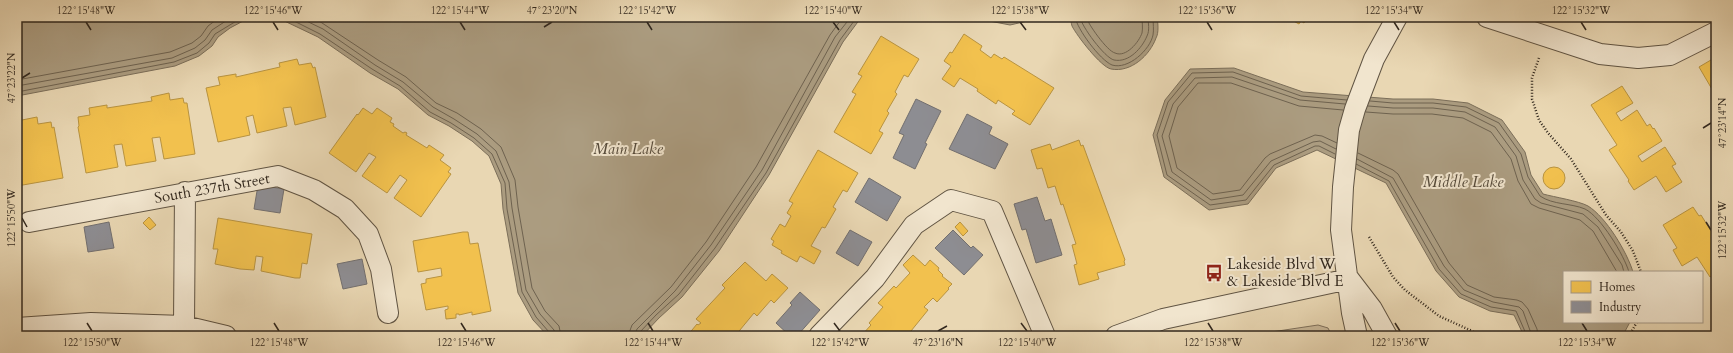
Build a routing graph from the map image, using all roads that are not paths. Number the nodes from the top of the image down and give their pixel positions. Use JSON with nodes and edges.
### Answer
{"nodes":[{"id":1,"x":1397,"y":17,"type":"edge"},
{"id":2,"x":1487,"y":17,"type":"edge"},
{"id":3,"x":1716,"y":32,"type":"edge"},
{"id":4,"x":185,"y":192,"type":"junction"},
{"id":5,"x":29,"y":222,"type":"dead end"},
{"id":6,"x":1348,"y":280,"type":"junction"},
{"id":7,"x":388,"y":313,"type":"dead end"},
{"id":8,"x":184,"y":326,"type":"junction"},
{"id":9,"x":17,"y":328,"type":"edge"},
{"id":10,"x":226,"y":336,"type":"edge"},
{"id":11,"x":819,"y":336,"type":"edge"},
{"id":12,"x":1045,"y":336,"type":"edge"},
{"id":13,"x":1116,"y":336,"type":"edge"},
{"id":14,"x":1357,"y":336,"type":"edge"},
{"id":15,"x":1387,"y":336,"type":"edge"}],
"edges":[{"from":1,"to":6,"type":"street"},
{"from":2,"to":3,"type":"street"},
{"from":4,"to":5,"type":"street","name":"South 237th Street"},
{"from":4,"to":7,"type":"street","name":"South 237th Street"},
{"from":4,"to":8,"type":"street"},
{"from":6,"to":13,"type":"street"},
{"from":6,"to":14,"type":"street"},
{"from":6,"to":15,"type":"street"},
{"from":8,"to":9,"type":"street"},
{"from":8,"to":10,"type":"street"},
{"from":11,"to":12,"type":"street"}]}
